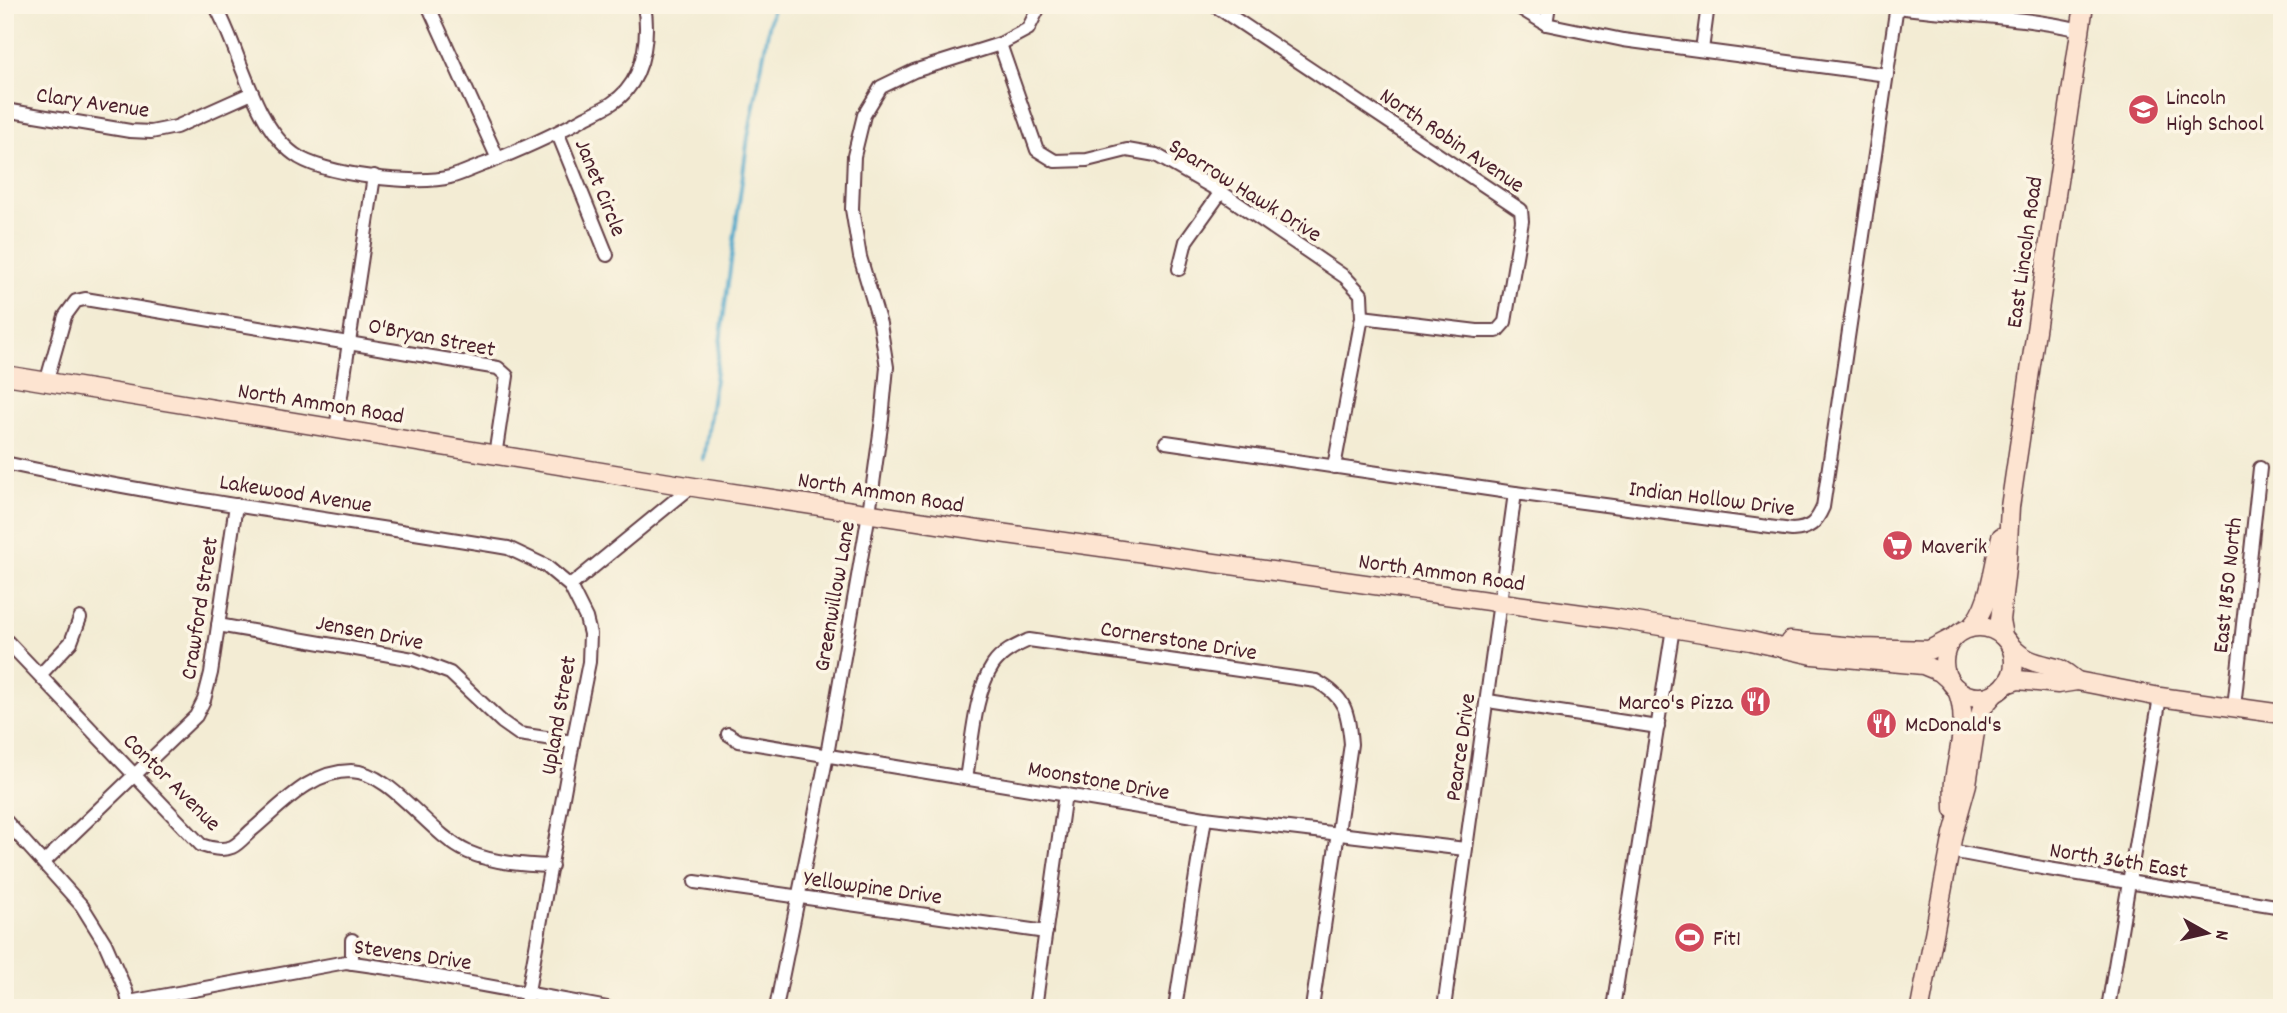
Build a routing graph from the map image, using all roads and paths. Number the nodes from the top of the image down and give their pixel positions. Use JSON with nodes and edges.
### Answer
{"nodes":[{"id":1,"x":215,"y":5,"type":"edge"},
{"id":2,"x":428,"y":5,"type":"edge"},
{"id":3,"x":644,"y":5,"type":"edge"},
{"id":4,"x":1040,"y":5,"type":"edge"},
{"id":5,"x":1214,"y":5,"type":"edge"},
{"id":6,"x":1515,"y":5,"type":"edge"},
{"id":7,"x":1549,"y":5,"type":"edge"},
{"id":8,"x":1708,"y":5,"type":"edge"},
{"id":9,"x":2084,"y":5,"type":"edge"},
{"id":10,"x":1897,"y":6,"type":"edge"},
{"id":11,"x":1546,"y":24,"type":"junction"},
{"id":12,"x":2081,"y":30,"type":"junction"},
{"id":13,"x":2282,"y":35,"type":"edge"},
{"id":14,"x":2282,"y":43,"type":"edge"},
{"id":15,"x":1000,"y":44,"type":"junction"},
{"id":16,"x":1702,"y":50,"type":"junction"},
{"id":17,"x":1887,"y":75,"type":"junction"},
{"id":18,"x":252,"y":93,"type":"junction"},
{"id":19,"x":5,"y":110,"type":"edge"},
{"id":20,"x":558,"y":134,"type":"junction"},
{"id":21,"x":498,"y":159,"type":"junction"},
{"id":22,"x":374,"y":176,"type":"junction"},
{"id":23,"x":1221,"y":192,"type":"junction"},
{"id":24,"x":607,"y":256,"type":"dead end"},
{"id":25,"x":1179,"y":269,"type":"dead end"},
{"id":26,"x":1362,"y":317,"type":"junction"},
{"id":27,"x":350,"y":342,"type":"junction"},
{"id":28,"x":5,"y":375,"type":"edge"},
{"id":29,"x":46,"y":383,"type":"junction"},
{"id":30,"x":336,"y":429,"type":"junction"},
{"id":31,"x":1166,"y":442,"type":"dead end"},
{"id":32,"x":495,"y":456,"type":"junction"},
{"id":33,"x":5,"y":463,"type":"edge"},
{"id":34,"x":1334,"y":467,"type":"junction"},
{"id":35,"x":2260,"y":468,"type":"dead end"},
{"id":36,"x":691,"y":487,"type":"junction"},
{"id":37,"x":1516,"y":493,"type":"junction"},
{"id":38,"x":236,"y":505,"type":"junction"},
{"id":39,"x":2010,"y":507,"type":"junction"},
{"id":40,"x":869,"y":513,"type":"junction"},
{"id":41,"x":570,"y":586,"type":"junction"},
{"id":42,"x":1500,"y":604,"type":"junction"},
{"id":43,"x":80,"y":618,"type":"dead end"},
{"id":44,"x":218,"y":625,"type":"junction"},
{"id":45,"x":1673,"y":628,"type":"junction"},
{"id":46,"x":1964,"y":631,"type":"junction"},
{"id":47,"x":5,"y":639,"type":"edge"},
{"id":48,"x":1751,"y":641,"type":"junction"},
{"id":49,"x":2007,"y":641,"type":"junction"},
{"id":50,"x":41,"y":674,"type":"junction"},
{"id":51,"x":2077,"y":681,"type":"junction"},
{"id":52,"x":1952,"y":684,"type":"junction"},
{"id":53,"x":2000,"y":689,"type":"junction"},
{"id":54,"x":2160,"y":697,"type":"junction"},
{"id":55,"x":1488,"y":701,"type":"junction"},
{"id":56,"x":2234,"y":707,"type":"junction"},
{"id":57,"x":2282,"y":714,"type":"edge"},
{"id":58,"x":1658,"y":727,"type":"junction"},
{"id":59,"x":728,"y":734,"type":"dead end"},
{"id":60,"x":573,"y":742,"type":"junction"},
{"id":61,"x":827,"y":755,"type":"junction"},
{"id":62,"x":134,"y":774,"type":"junction"},
{"id":63,"x":966,"y":778,"type":"junction"},
{"id":64,"x":1065,"y":794,"type":"junction"},
{"id":65,"x":1205,"y":818,"type":"junction"},
{"id":66,"x":5,"y":820,"type":"edge"},
{"id":67,"x":1338,"y":834,"type":"junction"},
{"id":68,"x":1952,"y":842,"type":"junction"},
{"id":69,"x":1465,"y":849,"type":"junction"},
{"id":70,"x":44,"y":862,"type":"junction"},
{"id":71,"x":552,"y":866,"type":"junction"},
{"id":72,"x":2129,"y":881,"type":"junction"},
{"id":73,"x":695,"y":883,"type":"dead end"},
{"id":74,"x":797,"y":897,"type":"junction"},
{"id":75,"x":2282,"y":906,"type":"edge"},
{"id":76,"x":1046,"y":932,"type":"junction"},
{"id":77,"x":352,"y":940,"type":"dead end"},
{"id":78,"x":352,"y":963,"type":"junction"},
{"id":79,"x":529,"y":993,"type":"junction"},
{"id":80,"x":130,"y":1005,"type":"edge"},
{"id":81,"x":525,"y":1008,"type":"edge"},
{"id":82,"x":608,"y":1008,"type":"edge"},
{"id":83,"x":776,"y":1008,"type":"edge"},
{"id":84,"x":1035,"y":1008,"type":"edge"},
{"id":85,"x":1175,"y":1008,"type":"edge"},
{"id":86,"x":1312,"y":1008,"type":"edge"},
{"id":87,"x":1444,"y":1008,"type":"edge"},
{"id":88,"x":1613,"y":1008,"type":"edge"},
{"id":89,"x":1920,"y":1008,"type":"edge"},
{"id":90,"x":2108,"y":1008,"type":"edge"}],
"edges":[{"from":1,"to":18,"type":"street"},
{"from":2,"to":21,"type":"street"},
{"from":3,"to":20,"type":"street"},
{"from":4,"to":15,"type":"street","name":"Greenwillow Lane"},
{"from":5,"to":26,"type":"street","name":"North Robin Avenue"},
{"from":6,"to":11,"type":"street"},
{"from":7,"to":11,"type":"street"},
{"from":8,"to":16,"type":"street"},
{"from":9,"to":12,"type":"main road","name":"East Lincoln Road"},
{"from":10,"to":12,"type":"street"},
{"from":10,"to":17,"type":"street","name":"Indian Hollow Drive"},
{"from":11,"to":16,"type":"street"},
{"from":12,"to":39,"type":"main road","name":"East Lincoln Road"},
{"from":13,"to":14,"type":"street"},
{"from":15,"to":23,"type":"street","name":"Sparrow Hawk Drive"},
{"from":15,"to":40,"type":"street","name":"Greenwillow Lane"},
{"from":16,"to":17,"type":"street"},
{"from":17,"to":37,"type":"street","name":"Indian Hollow Drive"},
{"from":18,"to":19,"type":"street","name":"Clary Avenue"},
{"from":18,"to":22,"type":"street"},
{"from":20,"to":21,"type":"street"},
{"from":20,"to":24,"type":"street","name":"Janet Circle"},
{"from":21,"to":22,"type":"street"},
{"from":22,"to":27,"type":"street","name":"O'Bryan Street"},
{"from":23,"to":25,"type":"street"},
{"from":23,"to":26,"type":"street","name":"Sparrow Hawk Drive"},
{"from":26,"to":34,"type":"street","name":"Sparrow Hawk Drive"},
{"from":27,"to":29,"type":"street"},
{"from":27,"to":30,"type":"street","name":"O'Bryan Street"},
{"from":27,"to":32,"type":"street","name":"O'Bryan Street"},
{"from":28,"to":29,"type":"main road","name":"North Ammon Road"},
{"from":29,"to":30,"type":"main road","name":"North Ammon Road"},
{"from":30,"to":32,"type":"main road","name":"North Ammon Road"},
{"from":31,"to":34,"type":"street","name":"Indian Hollow Drive"},
{"from":32,"to":36,"type":"main road","name":"North Ammon Road"},
{"from":33,"to":38,"type":"street","name":"Lakewood Avenue"},
{"from":34,"to":37,"type":"street","name":"Indian Hollow Drive"},
{"from":35,"to":56,"type":"street","name":"East 1850 North"},
{"from":36,"to":40,"type":"main road","name":"North Ammon Road"},
{"from":36,"to":41,"type":"street"},
{"from":37,"to":42,"type":"street","name":"Pearce Drive"},
{"from":38,"to":41,"type":"street","name":"Lakewood Avenue"},
{"from":38,"to":44,"type":"street","name":"Crawford Street"},
{"from":39,"to":46,"type":"main road","name":"East Lincoln Road"},
{"from":39,"to":49,"type":"main road","name":"East Lincoln Road"},
{"from":40,"to":42,"type":"main road","name":"North Ammon Road"},
{"from":40,"to":61,"type":"street","name":"Greenwillow Lane"},
{"from":41,"to":60,"type":"street","name":"Upland Street"},
{"from":42,"to":45,"type":"main road","name":"North Ammon Road"},
{"from":42,"to":55,"type":"street","name":"Pearce Drive"},
{"from":43,"to":50,"type":"street"},
{"from":44,"to":60,"type":"street","name":"Jensen Drive"},
{"from":44,"to":62,"type":"street","name":"Crawford Street"},
{"from":45,"to":48,"type":"main road","name":"North Ammon Road"},
{"from":45,"to":58,"type":"street"},
{"from":46,"to":48,"type":"main road","name":"North Ammon Road"},
{"from":46,"to":49,"type":"main road"},
{"from":46,"to":52,"type":"main road"},
{"from":47,"to":50,"type":"street","name":"Contor Avenue"},
{"from":48,"to":52,"type":"main road","name":"North Ammon Road"},
{"from":49,"to":51,"type":"main road"},
{"from":49,"to":53,"type":"main road"},
{"from":50,"to":62,"type":"street","name":"Contor Avenue"},
{"from":51,"to":53,"type":"main road"},
{"from":51,"to":54,"type":"main road"},
{"from":52,"to":53,"type":"main road"},
{"from":52,"to":68,"type":"main road"},
{"from":53,"to":68,"type":"main road"},
{"from":54,"to":56,"type":"main road"},
{"from":54,"to":72,"type":"street"},
{"from":55,"to":58,"type":"street"},
{"from":55,"to":69,"type":"street","name":"Pearce Drive"},
{"from":56,"to":57,"type":"main road"},
{"from":58,"to":88,"type":"street"},
{"from":59,"to":61,"type":"street","name":"Moonstone Drive"},
{"from":60,"to":71,"type":"street","name":"Upland Street"},
{"from":61,"to":63,"type":"street","name":"Moonstone Drive"},
{"from":61,"to":74,"type":"street","name":"Greenwillow Lane"},
{"from":62,"to":70,"type":"street","name":"Crawford Street"},
{"from":62,"to":71,"type":"street","name":"Contor Avenue"},
{"from":63,"to":64,"type":"street","name":"Moonstone Drive"},
{"from":63,"to":67,"type":"street","name":"Cornerstone Drive"},
{"from":64,"to":65,"type":"street","name":"Moonstone Drive"},
{"from":64,"to":76,"type":"street"},
{"from":65,"to":67,"type":"street","name":"Moonstone Drive"},
{"from":65,"to":85,"type":"street"},
{"from":66,"to":70,"type":"street"},
{"from":67,"to":69,"type":"street","name":"Moonstone Drive"},
{"from":67,"to":86,"type":"street","name":"Cornerstone Drive"},
{"from":68,"to":72,"type":"street","name":"North 36th East"},
{"from":68,"to":89,"type":"main road"},
{"from":69,"to":87,"type":"street","name":"Pearce Drive"},
{"from":70,"to":80,"type":"street"},
{"from":71,"to":79,"type":"street","name":"Upland Street"},
{"from":72,"to":75,"type":"street","name":"North 36th East"},
{"from":72,"to":90,"type":"street"},
{"from":73,"to":74,"type":"street","name":"Yellowpine Drive"},
{"from":74,"to":76,"type":"street","name":"Yellowpine Drive"},
{"from":74,"to":83,"type":"street","name":"Greenwillow Lane"},
{"from":76,"to":84,"type":"street"},
{"from":77,"to":78,"type":"street"},
{"from":78,"to":79,"type":"street","name":"Stevens Drive"},
{"from":78,"to":80,"type":"street","name":"Stevens Drive"},
{"from":79,"to":81,"type":"street","name":"Upland Street"},
{"from":79,"to":82,"type":"street","name":"Stevens Drive"}]}
